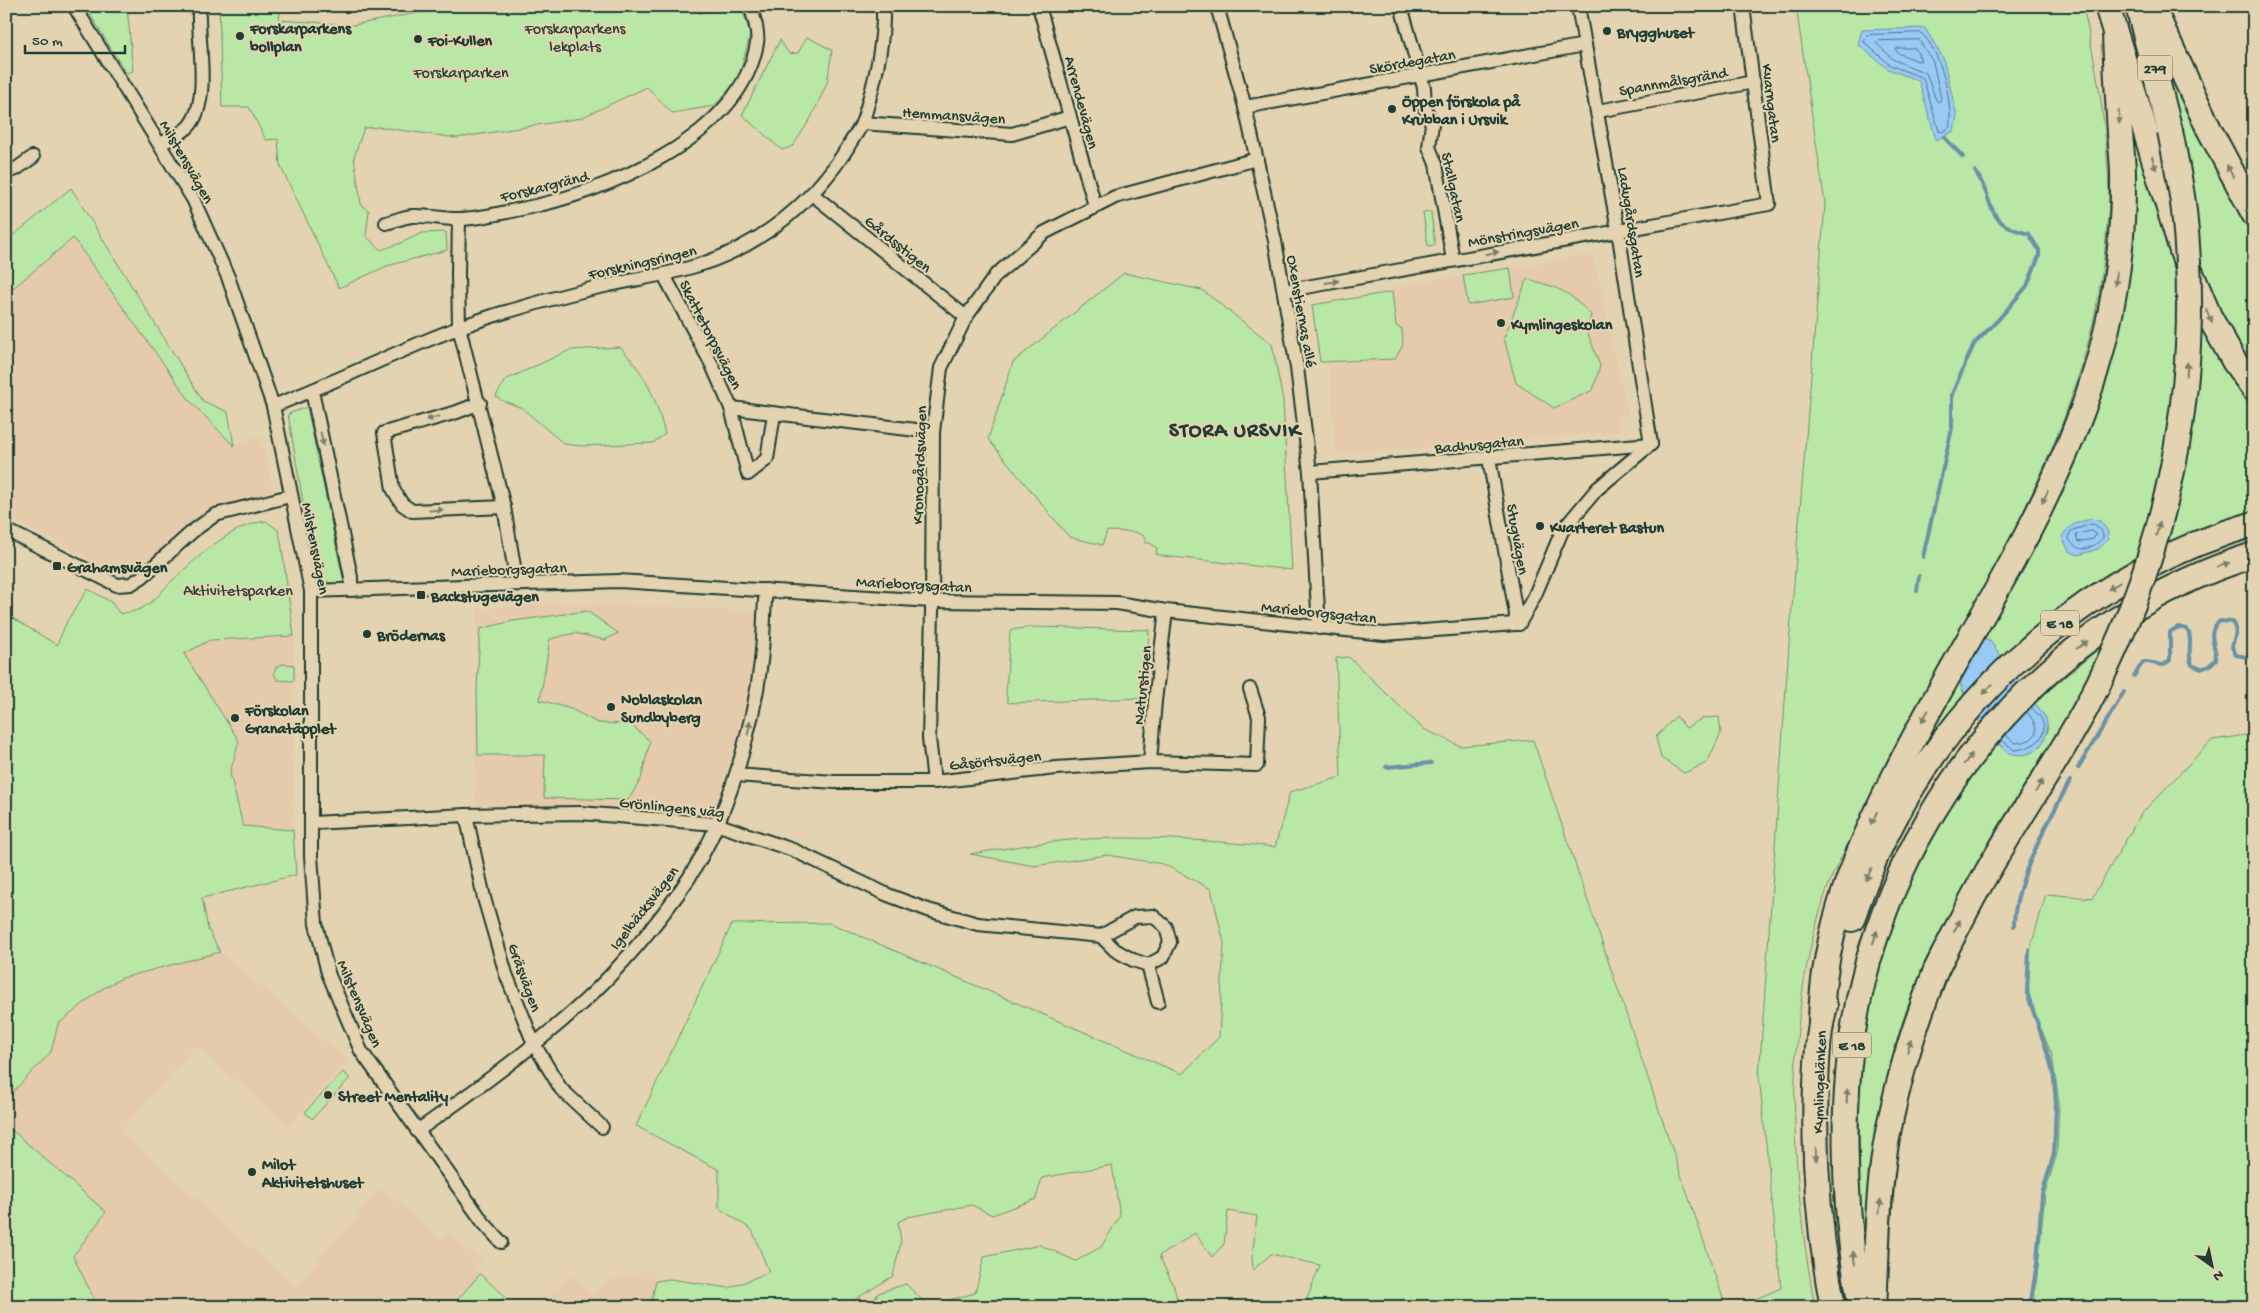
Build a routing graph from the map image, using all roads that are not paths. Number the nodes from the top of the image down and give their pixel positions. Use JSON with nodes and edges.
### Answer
{"nodes":[{"id":1,"x":74,"y":6,"type":"edge"},
{"id":2,"x":199,"y":6,"type":"edge"},
{"id":3,"x":750,"y":6,"type":"edge"},
{"id":4,"x":883,"y":6,"type":"edge"},
{"id":5,"x":1039,"y":6,"type":"edge"},
{"id":6,"x":1217,"y":6,"type":"edge"},
{"id":7,"x":1401,"y":6,"type":"edge"},
{"id":8,"x":1578,"y":6,"type":"edge"},
{"id":9,"x":1743,"y":6,"type":"edge"},
{"id":10,"x":2107,"y":6,"type":"edge"},
{"id":11,"x":2138,"y":6,"type":"edge"},
{"id":12,"x":2152,"y":6,"type":"edge"},
{"id":13,"x":2114,"y":33,"type":"junction"},
{"id":14,"x":1585,"y":45,"type":"junction"},
{"id":15,"x":1419,"y":75,"type":"junction"},
{"id":16,"x":1754,"y":82,"type":"junction"},
{"id":17,"x":1245,"y":107,"type":"junction"},
{"id":18,"x":1598,"y":111,"type":"junction"},
{"id":19,"x":1070,"y":117,"type":"junction"},
{"id":20,"x":862,"y":123,"type":"junction"},
{"id":21,"x":160,"y":144,"type":"junction"},
{"id":22,"x":33,"y":157,"type":"dead end"},
{"id":23,"x":1257,"y":159,"type":"junction"},
{"id":24,"x":6,"y":172,"type":"edge"},
{"id":25,"x":812,"y":194,"type":"junction"},
{"id":26,"x":1769,"y":204,"type":"joint"},
{"id":27,"x":1095,"y":206,"type":"junction"},
{"id":28,"x":2254,"y":214,"type":"edge"},
{"id":29,"x":460,"y":219,"type":"junction"},
{"id":30,"x":386,"y":223,"type":"dead end"},
{"id":31,"x":1618,"y":230,"type":"junction"},
{"id":32,"x":1453,"y":260,"type":"junction"},
{"id":33,"x":664,"y":275,"type":"junction"},
{"id":34,"x":1284,"y":291,"type":"junction"},
{"id":35,"x":966,"y":317,"type":"junction"},
{"id":36,"x":459,"y":328,"type":"junction"},
{"id":37,"x":2254,"y":389,"type":"edge"},
{"id":38,"x":312,"y":391,"type":"junction"},
{"id":39,"x":480,"y":403,"type":"junction"},
{"id":40,"x":273,"y":406,"type":"junction"},
{"id":41,"x":731,"y":408,"type":"junction"},
{"id":42,"x":774,"y":414,"type":"junction"},
{"id":43,"x":932,"y":432,"type":"junction"},
{"id":44,"x":1651,"y":444,"type":"junction"},
{"id":45,"x":1489,"y":458,"type":"junction"},
{"id":46,"x":1310,"y":472,"type":"junction"},
{"id":47,"x":290,"y":496,"type":"junction"},
{"id":48,"x":504,"y":507,"type":"junction"},
{"id":49,"x":2254,"y":524,"type":"edge"},
{"id":50,"x":6,"y":530,"type":"edge"},
{"id":51,"x":2254,"y":555,"type":"edge"},
{"id":52,"x":517,"y":584,"type":"junction"},
{"id":53,"x":351,"y":590,"type":"junction"},
{"id":54,"x":766,"y":590,"type":"junction"},
{"id":55,"x":311,"y":591,"type":"junction"},
{"id":56,"x":932,"y":602,"type":"junction"},
{"id":57,"x":1166,"y":611,"type":"junction"},
{"id":58,"x":1515,"y":624,"type":"junction"},
{"id":59,"x":1319,"y":628,"type":"junction"},
{"id":60,"x":1250,"y":689,"type":"dead end"},
{"id":61,"x":1150,"y":762,"type":"junction"},
{"id":62,"x":736,"y":775,"type":"junction"},
{"id":63,"x":1905,"y":779,"type":"junction"},
{"id":64,"x":934,"y":782,"type":"junction"},
{"id":65,"x":466,"y":815,"type":"junction"},
{"id":66,"x":312,"y":823,"type":"junction"},
{"id":67,"x":716,"y":824,"type":"junction"},
{"id":68,"x":1100,"y":936,"type":"junction"},
{"id":69,"x":1148,"y":965,"type":"junction"},
{"id":70,"x":1158,"y":1002,"type":"dead end"},
{"id":71,"x":534,"y":1044,"type":"junction"},
{"id":72,"x":602,"y":1127,"type":"dead end"},
{"id":73,"x":417,"y":1131,"type":"junction"},
{"id":74,"x":501,"y":1242,"type":"dead end"},
{"id":75,"x":1833,"y":1307,"type":"edge"},
{"id":76,"x":1861,"y":1307,"type":"edge"},
{"id":77,"x":1874,"y":1307,"type":"edge"}],
"edges":[{"from":1,"to":21,"type":"street","name":"Milstensvägen"},
{"from":2,"to":21,"type":"street"},
{"from":3,"to":29,"type":"street","name":"Forskargränd"},
{"from":4,"to":20,"type":"street","name":"Forskningsringen"},
{"from":5,"to":19,"type":"street","name":"Arrendevägen"},
{"from":6,"to":17,"type":"street","name":"Oxenstiernas allé"},
{"from":7,"to":15,"type":"street","name":"Stallgatan"},
{"from":8,"to":14,"type":"street","name":"Ladugårdsgatan"},
{"from":9,"to":16,"type":"street","name":"Kvarngatan"},
{"from":10,"to":13,"type":"highway"},
{"from":77,"to":11,"type":"highway","number":"279","one_way":true,"bridge":true},
{"from":28,"to":12,"type":"highway","one_way":true},
{"from":13,"to":37,"type":"highway","one_way":true},
{"from":13,"to":63,"type":"highway","one_way":true},
{"from":14,"to":15,"type":"street","name":"Skördegatan"},
{"from":14,"to":18,"type":"street","name":"Ladugårdsgatan"},
{"from":15,"to":17,"type":"street","name":"Skördegatan"},
{"from":15,"to":32,"type":"street","name":"Stallgatan"},
{"from":16,"to":18,"type":"street","name":"Spannmålsgränd"},
{"from":16,"to":26,"type":"street","name":"Kvarngatan"},
{"from":17,"to":23,"type":"street","name":"Oxenstiernas allé"},
{"from":18,"to":31,"type":"street","name":"Ladugårdsgatan"},
{"from":19,"to":20,"type":"street","name":"Hemmansvägen"},
{"from":19,"to":27,"type":"street","name":"Arrendevägen"},
{"from":20,"to":25,"type":"street","name":"Forskningsringen"},
{"from":21,"to":40,"type":"street","name":"Milstensvägen"},
{"from":22,"to":24,"type":"street"},
{"from":23,"to":27,"type":"street","name":"Kronogårdsvägen"},
{"from":23,"to":34,"type":"street","name":"Oxenstiernas allé"},
{"from":25,"to":33,"type":"street","name":"Forskningsringen"},
{"from":25,"to":35,"type":"street","name":"Gårdsstigen"},
{"from":26,"to":31,"type":"street","name":"Mönstringsvägen"},
{"from":27,"to":35,"type":"street","name":"Kronogårdsvägen"},
{"from":29,"to":30,"type":"street","name":"Forskargränd"},
{"from":29,"to":36,"type":"street"},
{"from":32,"to":31,"type":"street","name":"Mönstringsvägen","one_way":true},
{"from":31,"to":44,"type":"street","name":"Ladugårdsgatan"},
{"from":34,"to":32,"type":"street","name":"Mönstringsvägen","one_way":true},
{"from":33,"to":36,"type":"street","name":"Forskningsringen"},
{"from":33,"to":41,"type":"street","name":"Skattetorpsvägen"},
{"from":34,"to":46,"type":"street","name":"Oxenstiernas allé"},
{"from":35,"to":43,"type":"street","name":"Kronogårdsvägen"},
{"from":36,"to":38,"type":"street","name":"Forskningsringen"},
{"from":36,"to":39,"type":"street"},
{"from":38,"to":40,"type":"street","name":"Forskningsringen"},
{"from":38,"to":53,"type":"street","name":"Milstensvägen","one_way":true},
{"from":39,"to":48,"type":"street"},
{"from":39,"to":48,"type":"street","one_way":true},
{"from":40,"to":47,"type":"street","name":"Milstensvägen"},
{"from":41,"to":42,"type":"street","name":"Skattetorpsvägen"},
{"from":41,"to":42,"type":"street","name":"Skattetorpsvägen"},
{"from":42,"to":43,"type":"street","name":"Skattetorpsvägen"},
{"from":43,"to":56,"type":"street","name":"Kronogårdsvägen"},
{"from":44,"to":45,"type":"street","name":"Badhusgatan"},
{"from":44,"to":58,"type":"street"},
{"from":45,"to":46,"type":"street","name":"Badhusgatan"},
{"from":45,"to":58,"type":"street","name":"Stugvägen"},
{"from":46,"to":59,"type":"street","name":"Oxenstiernas allé"},
{"from":47,"to":50,"type":"street"},
{"from":47,"to":55,"type":"street","name":"Milstensvägen"},
{"from":48,"to":52,"type":"street"},
{"from":49,"to":63,"type":"highway","number":"E 18","one_way":true},
{"from":76,"to":51,"type":"highway","name":"Kymlingelänken","number":"E 18","one_way":true,"bridge":true},
{"from":52,"to":53,"type":"street","name":"Marieborgsgatan"},
{"from":52,"to":54,"type":"street","name":"Marieborgsgatan"},
{"from":53,"to":55,"type":"street","name":"Marieborgsgatan"},
{"from":54,"to":56,"type":"street","name":"Marieborgsgatan"},
{"from":62,"to":54,"type":"street","name":"Igelbäcksvägen","one_way":true},
{"from":55,"to":66,"type":"street","name":"Milstensvägen"},
{"from":56,"to":57,"type":"street","name":"Marieborgsgatan"},
{"from":56,"to":64,"type":"street","name":"Kronogårdsvägen"},
{"from":57,"to":59,"type":"street","name":"Marieborgsgatan"},
{"from":57,"to":61,"type":"street","name":"Naturstigen"},
{"from":58,"to":59,"type":"street","name":"Marieborgsgatan"},
{"from":60,"to":61,"type":"street","name":"Gåsörtsvägen"},
{"from":61,"to":64,"type":"street","name":"Gåsörtsvägen"},
{"from":62,"to":64,"type":"street","name":"Gåsörtsvägen"},
{"from":62,"to":67,"type":"street","name":"Igelbäcksvägen"},
{"from":63,"to":75,"type":"highway","name":"Kymlingelänken","number":"E 18","one_way":true},
{"from":65,"to":66,"type":"street","name":"Grönlingens väg"},
{"from":65,"to":67,"type":"street","name":"Grönlingens väg"},
{"from":65,"to":71,"type":"street","name":"Gräsvägen"},
{"from":66,"to":73,"type":"street","name":"Milstensvägen"},
{"from":67,"to":68,"type":"street","name":"Grönlingens väg"},
{"from":67,"to":71,"type":"street","name":"Igelbäcksvägen"},
{"from":68,"to":69,"type":"street"},
{"from":68,"to":69,"type":"street"},
{"from":69,"to":70,"type":"street"},
{"from":71,"to":72,"type":"street","name":"Gräsvägen"},
{"from":71,"to":73,"type":"street","name":"Igelbäcksvägen"},
{"from":73,"to":74,"type":"street","name":"Milstensvägen"}]}
